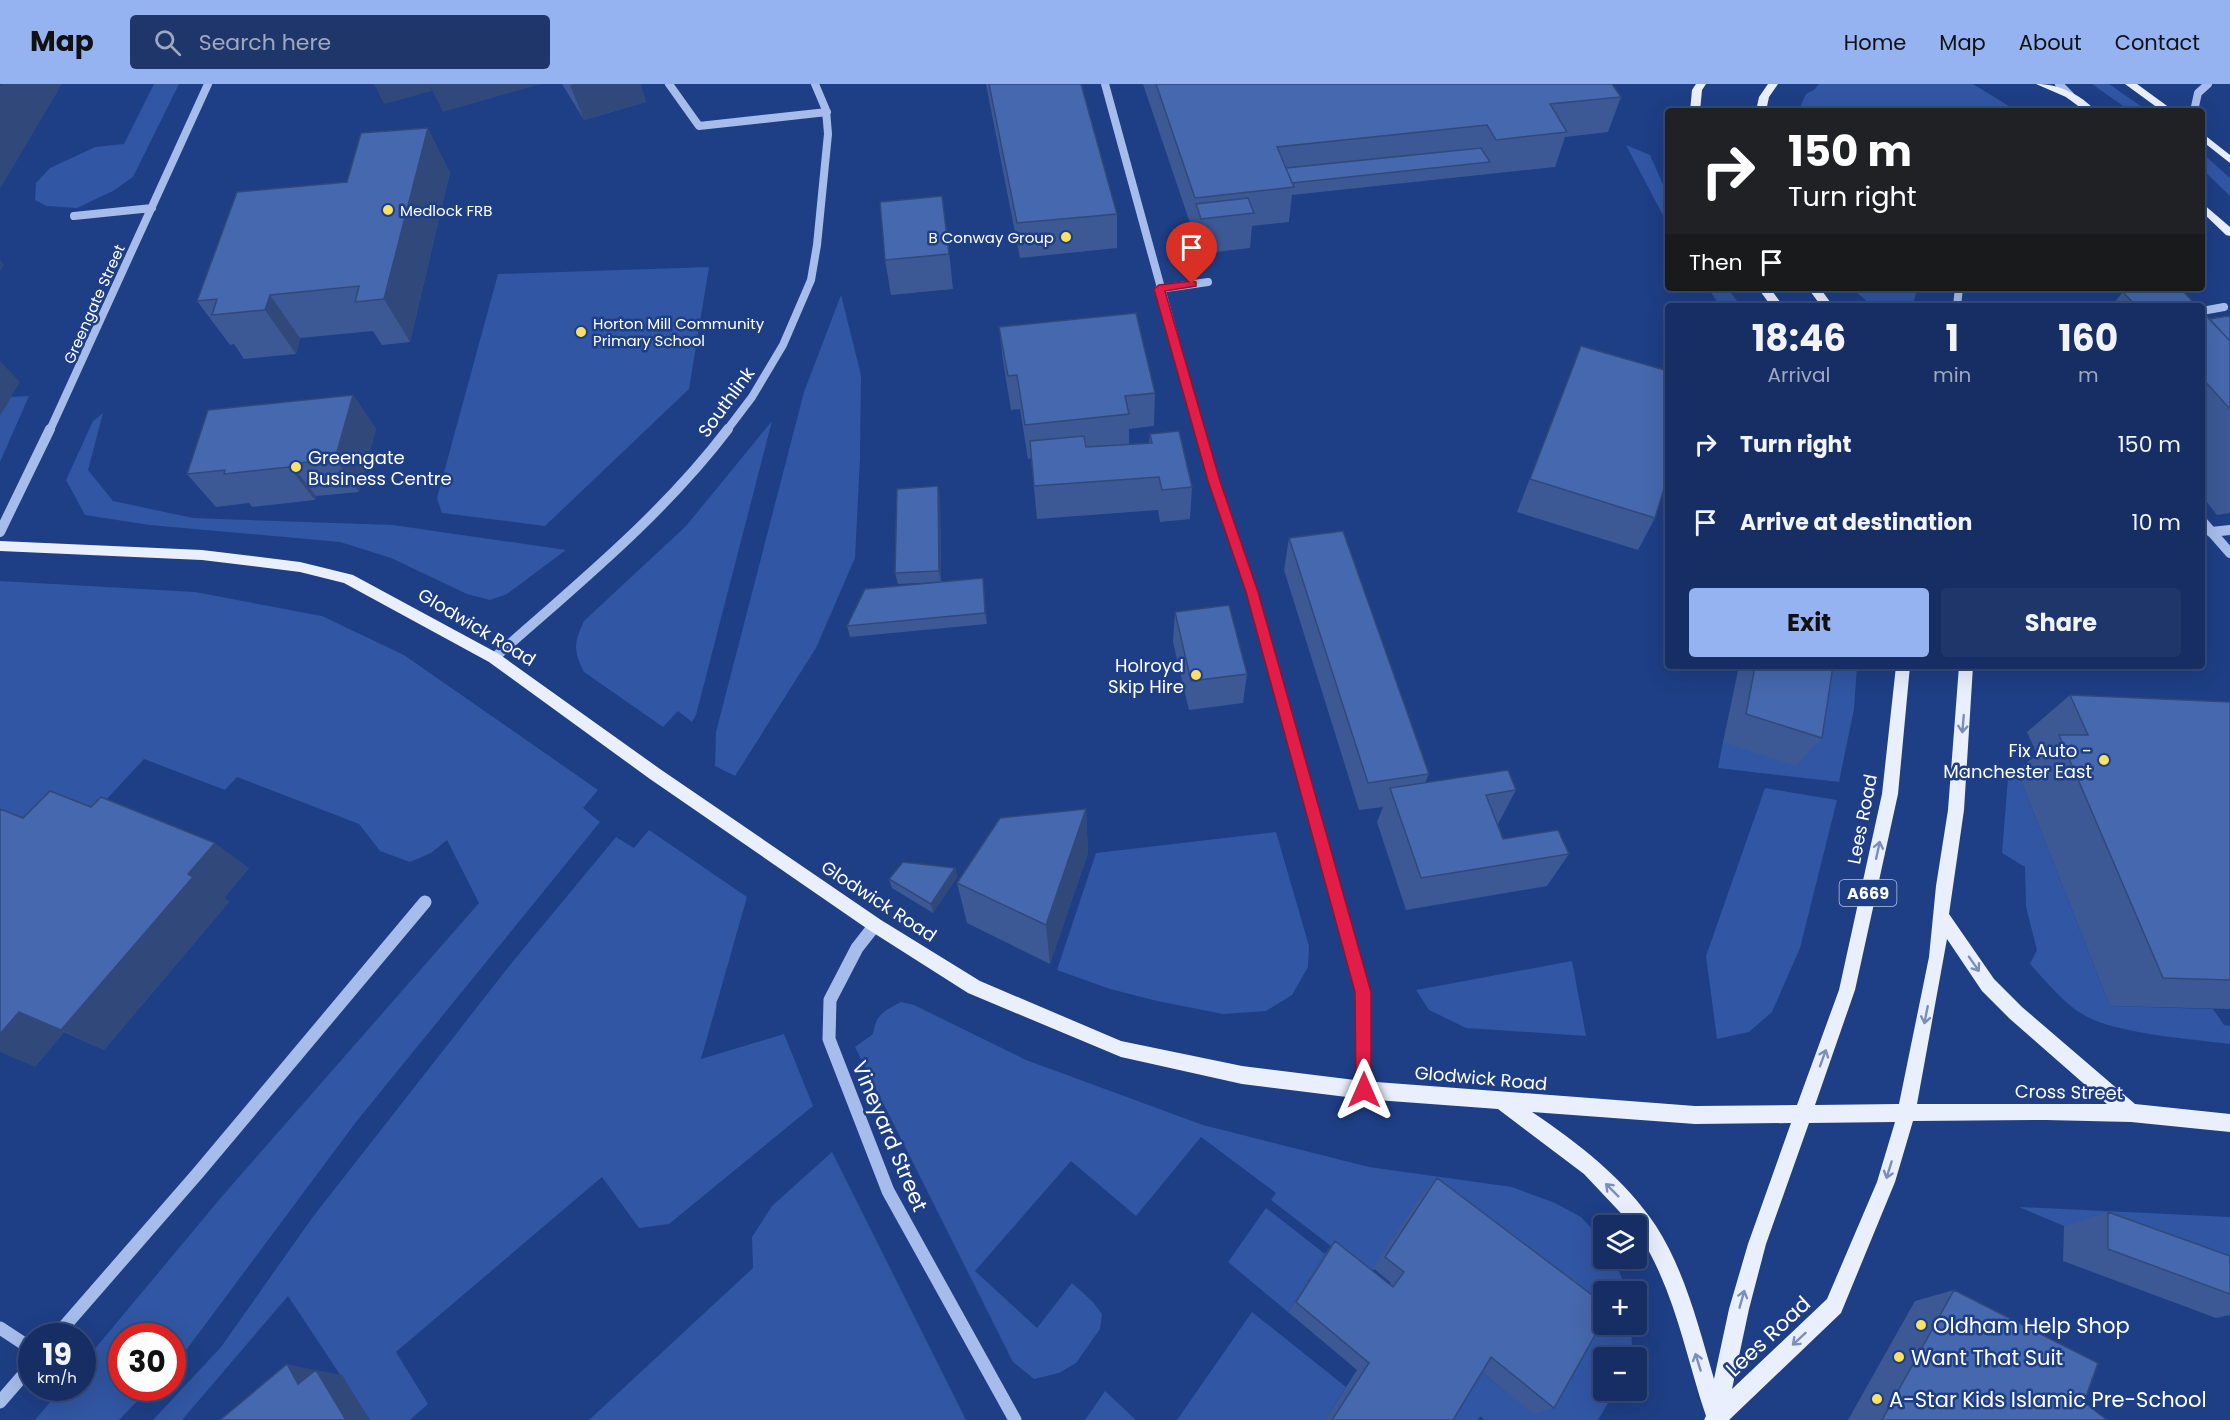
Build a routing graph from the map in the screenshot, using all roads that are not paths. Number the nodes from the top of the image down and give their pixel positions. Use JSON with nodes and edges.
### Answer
{"nodes":[{"id":1,"x":208,"y":84,"type":"edge"},
{"id":2,"x":669,"y":84,"type":"edge"},
{"id":3,"x":815,"y":84,"type":"edge"},
{"id":4,"x":1105,"y":84,"type":"edge"},
{"id":5,"x":1701,"y":84,"type":"edge"},
{"id":6,"x":1773,"y":84,"type":"edge"},
{"id":7,"x":2041,"y":84,"type":"edge"},
{"id":8,"x":2059,"y":84,"type":"edge"},
{"id":9,"x":2130,"y":84,"type":"edge"},
{"id":10,"x":2208,"y":84,"type":"edge"},
{"id":11,"x":2070,"y":95,"type":"junction"},
{"id":12,"x":1695,"y":108,"type":"edge"},
{"id":13,"x":1762,"y":108,"type":"edge"},
{"id":14,"x":2087,"y":108,"type":"edge"},
{"id":15,"x":2165,"y":108,"type":"edge"},
{"id":16,"x":2195,"y":108,"type":"edge"},
{"id":17,"x":827,"y":112,"type":"junction"},
{"id":18,"x":2205,"y":139,"type":"edge"},
{"id":19,"x":2230,"y":160,"type":"edge"},
{"id":20,"x":152,"y":208,"type":"junction"},
{"id":21,"x":2205,"y":209,"type":"edge"},
{"id":22,"x":74,"y":216,"type":"dead end"},
{"id":23,"x":2230,"y":233,"type":"edge"},
{"id":24,"x":1208,"y":282,"type":"dead end"},
{"id":25,"x":1159,"y":289,"type":"junction"},
{"id":26,"x":2224,"y":307,"type":"dead end"},
{"id":27,"x":2205,"y":310,"type":"edge"},
{"id":28,"x":2205,"y":525,"type":"edge"},
{"id":29,"x":2230,"y":530,"type":"edge"},
{"id":30,"x":0,"y":532,"type":"edge"},
{"id":31,"x":2211,"y":532,"type":"junction"},
{"id":32,"x":0,"y":546,"type":"edge"},
{"id":33,"x":2230,"y":553,"type":"edge"},
{"id":34,"x":494,"y":658,"type":"junction"},
{"id":35,"x":1903,"y":669,"type":"edge"},
{"id":36,"x":1966,"y":669,"type":"edge"},
{"id":37,"x":425,"y":902,"type":"dead end"},
{"id":38,"x":1941,"y":916,"type":"junction"},
{"id":39,"x":875,"y":925,"type":"junction"},
{"id":40,"x":1364,"y":1090,"type":"junction"},
{"id":41,"x":1503,"y":1102,"type":"junction"},
{"id":42,"x":1802,"y":1113,"type":"junction"},
{"id":43,"x":2131,"y":1113,"type":"junction"},
{"id":44,"x":1906,"y":1114,"type":"junction"},
{"id":45,"x":2230,"y":1123,"type":"edge"},
{"id":46,"x":67,"y":1323,"type":"edge"},
{"id":47,"x":0,"y":1328,"type":"edge"},
{"id":48,"x":18,"y":1340,"type":"edge"},
{"id":49,"x":18,"y":1381,"type":"edge"},
{"id":50,"x":0,"y":1402,"type":"edge"},
{"id":51,"x":1715,"y":1419,"type":"edge"},
{"id":52,"x":1016,"y":1420,"type":"edge"}],
"edges":[{"from":1,"to":20,"type":"street","name":"Greengate Street"},
{"from":2,"to":17,"type":"street"},
{"from":3,"to":17,"type":"street","name":"Southlink"},
{"from":4,"to":25,"type":"street"},
{"from":5,"to":12,"type":"main road"},
{"from":6,"to":13,"type":"main road"},
{"from":7,"to":11,"type":"main road"},
{"from":8,"to":11,"type":"street"},
{"from":9,"to":15,"type":"main road"},
{"from":10,"to":16,"type":"street"},
{"from":11,"to":14,"type":"main road"},
{"from":17,"to":34,"type":"street","name":"Southlink"},
{"from":18,"to":19,"type":"main road"},
{"from":20,"to":22,"type":"street"},
{"from":20,"to":30,"type":"street","name":"Greengate Street"},
{"from":21,"to":23,"type":"main road"},
{"from":24,"to":25,"type":"street"},
{"from":25,"to":40,"type":"street"},
{"from":26,"to":27,"type":"street"},
{"from":28,"to":31,"type":"street"},
{"from":29,"to":31,"type":"street"},
{"from":31,"to":33,"type":"street"},
{"from":32,"to":34,"type":"main road","name":"Glodwick Road"},
{"from":34,"to":39,"type":"main road","name":"Glodwick Road"},
{"from":42,"to":35,"type":"main road","name":"Lees Road","number":"A669","one_way":true},
{"from":36,"to":38,"type":"main road","name":"Lees Road","one_way":true},
{"from":37,"to":46,"type":"street"},
{"from":38,"to":43,"type":"main road","one_way":true},
{"from":38,"to":44,"type":"main road","name":"Lees Road","one_way":true},
{"from":39,"to":40,"type":"main road","name":"Glodwick Road"},
{"from":39,"to":52,"type":"street","name":"Vineyard Street"},
{"from":40,"to":41,"type":"main road","name":"Glodwick Road"},
{"from":41,"to":42,"type":"main road","name":"Glodwick Road"},
{"from":51,"to":41,"type":"main road","one_way":true},
{"from":42,"to":44,"type":"main road"},
{"from":51,"to":42,"type":"main road","name":"Lees Road","number":"A669","one_way":true},
{"from":43,"to":44,"type":"main road","name":"Cross Street"},
{"from":43,"to":45,"type":"main road","name":"Cross Street"},
{"from":44,"to":51,"type":"main road","name":"Lees Road","one_way":true},
{"from":47,"to":48,"type":"street"},
{"from":49,"to":50,"type":"street"}]}
